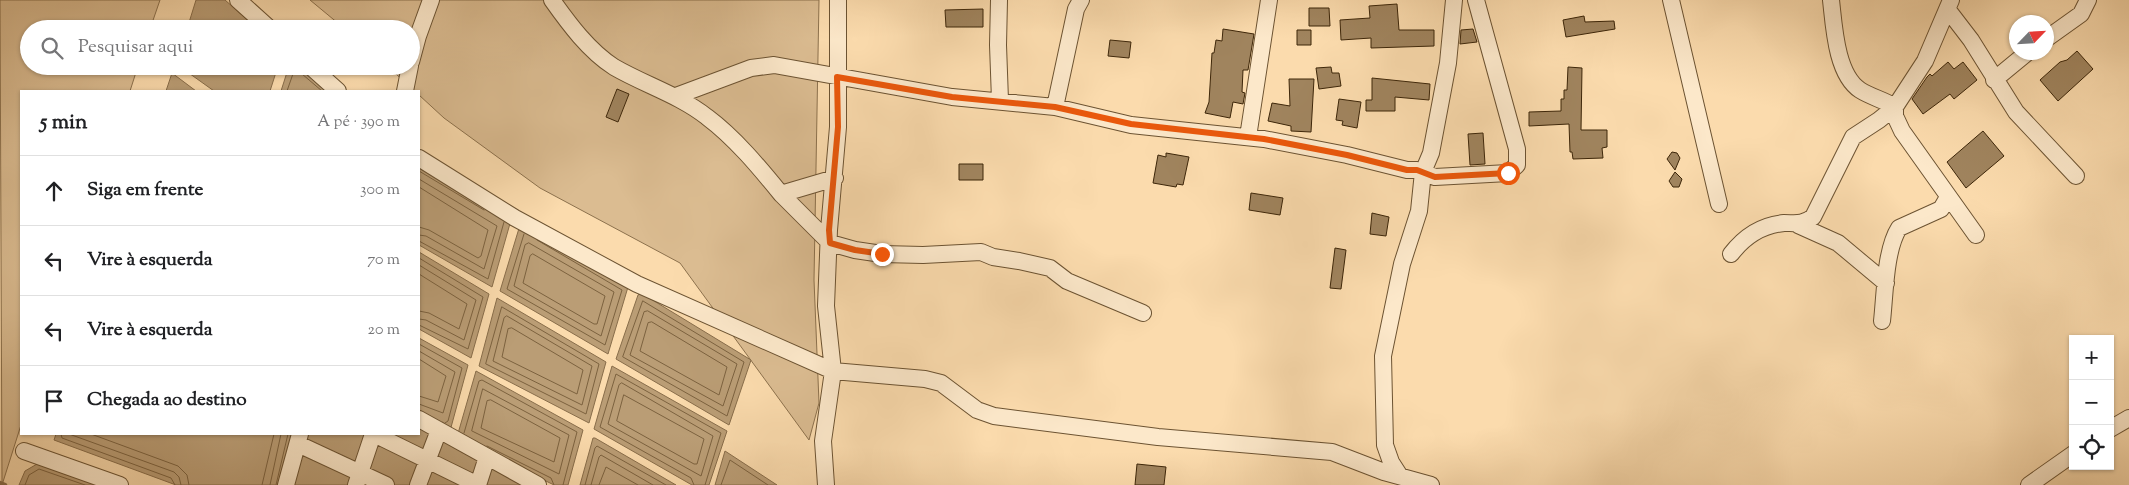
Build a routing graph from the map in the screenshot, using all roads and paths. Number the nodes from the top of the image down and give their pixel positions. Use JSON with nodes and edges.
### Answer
{"nodes":[{"id":1,"x":238,"y":0,"type":"edge"},
{"id":2,"x":431,"y":0,"type":"edge"},
{"id":3,"x":552,"y":0,"type":"edge"},
{"id":4,"x":838,"y":0,"type":"edge"},
{"id":5,"x":999,"y":0,"type":"edge"},
{"id":6,"x":1081,"y":0,"type":"edge"},
{"id":7,"x":1269,"y":0,"type":"edge"},
{"id":8,"x":1454,"y":0,"type":"edge"},
{"id":9,"x":1476,"y":0,"type":"edge"},
{"id":10,"x":1671,"y":0,"type":"edge"},
{"id":11,"x":1831,"y":0,"type":"edge"},
{"id":12,"x":2088,"y":0,"type":"edge"},
{"id":13,"x":1950,"y":5,"type":"edge"},
{"id":14,"x":260,"y":20,"type":"edge"},
{"id":15,"x":420,"y":30,"type":"edge"},
{"id":16,"x":2054,"y":33,"type":"edge"},
{"id":17,"x":2018,"y":60,"type":"edge"},
{"id":18,"x":320,"y":75,"type":"edge"},
{"id":19,"x":408,"y":75,"type":"edge"},
{"id":20,"x":837,"y":77,"type":"junction"},
{"id":21,"x":1994,"y":80,"type":"junction"},
{"id":22,"x":337,"y":90,"type":"edge"},
{"id":23,"x":404,"y":90,"type":"edge"},
{"id":24,"x":676,"y":96,"type":"junction"},
{"id":25,"x":1000,"y":100,"type":"junction"},
{"id":26,"x":1055,"y":107,"type":"junction"},
{"id":27,"x":1895,"y":107,"type":"junction"},
{"id":28,"x":1248,"y":137,"type":"junction"},
{"id":29,"x":420,"y":159,"type":"edge"},
{"id":30,"x":1422,"y":172,"type":"junction"},
{"id":31,"x":2076,"y":176,"type":"dead end"},
{"id":32,"x":835,"y":178,"type":"junction"},
{"id":33,"x":781,"y":194,"type":"junction"},
{"id":34,"x":1948,"y":197,"type":"junction"},
{"id":35,"x":1719,"y":204,"type":"dead end"},
{"id":36,"x":1798,"y":225,"type":"junction"},
{"id":37,"x":1976,"y":235,"type":"dead end"},
{"id":38,"x":830,"y":243,"type":"junction"},
{"id":39,"x":1731,"y":254,"type":"dead end"},
{"id":40,"x":1886,"y":283,"type":"junction"},
{"id":41,"x":1144,"y":313,"type":"dead end"},
{"id":42,"x":1882,"y":321,"type":"dead end"},
{"id":43,"x":833,"y":371,"type":"junction"},
{"id":44,"x":2129,"y":418,"type":"edge"},
{"id":45,"x":420,"y":420,"type":"edge"},
{"id":46,"x":2114,"y":427,"type":"edge"},
{"id":47,"x":439,"y":430,"type":"junction"},
{"id":48,"x":373,"y":435,"type":"edge"},
{"id":49,"x":375,"y":435,"type":"edge"},
{"id":50,"x":299,"y":439,"type":"edge"},
{"id":51,"x":24,"y":451,"type":"dead end"},
{"id":52,"x":487,"y":457,"type":"junction"},
{"id":53,"x":2069,"y":457,"type":"edge"},
{"id":54,"x":428,"y":460,"type":"junction"},
{"id":55,"x":1400,"y":476,"type":"junction"},
{"id":56,"x":358,"y":479,"type":"edge"},
{"id":57,"x":120,"y":485,"type":"edge"},
{"id":58,"x":286,"y":485,"type":"edge"},
{"id":59,"x":386,"y":485,"type":"edge"},
{"id":60,"x":418,"y":485,"type":"edge"},
{"id":61,"x":478,"y":485,"type":"edge"},
{"id":62,"x":538,"y":485,"type":"edge"},
{"id":63,"x":826,"y":485,"type":"edge"},
{"id":64,"x":1431,"y":485,"type":"edge"},
{"id":65,"x":2029,"y":485,"type":"edge"}],
"edges":[{"from":1,"to":14,"type":"street"},
{"from":2,"to":15,"type":"street"},
{"from":3,"to":24,"type":"street"},
{"from":4,"to":20,"type":"street"},
{"from":5,"to":25,"type":"street"},
{"from":6,"to":26,"type":"street"},
{"from":7,"to":28,"type":"street"},
{"from":8,"to":30,"type":"street"},
{"from":9,"to":30,"type":"street"},
{"from":10,"to":35,"type":"street"},
{"from":11,"to":27,"type":"street"},
{"from":12,"to":16,"type":"street"},
{"from":13,"to":21,"type":"street"},
{"from":13,"to":27,"type":"street"},
{"from":17,"to":21,"type":"street"},
{"from":18,"to":22,"type":"street"},
{"from":19,"to":23,"type":"street"},
{"from":20,"to":24,"type":"street"},
{"from":20,"to":25,"type":"street"},
{"from":20,"to":32,"type":"street"},
{"from":21,"to":31,"type":"street"},
{"from":24,"to":33,"type":"street"},
{"from":25,"to":26,"type":"street"},
{"from":26,"to":28,"type":"street"},
{"from":27,"to":34,"type":"street"},
{"from":27,"to":36,"type":"street"},
{"from":28,"to":30,"type":"street"},
{"from":29,"to":43,"type":"street"},
{"from":30,"to":55,"type":"street"},
{"from":32,"to":33,"type":"street"},
{"from":32,"to":38,"type":"street"},
{"from":33,"to":38,"type":"street"},
{"from":34,"to":37,"type":"street"},
{"from":34,"to":40,"type":"street"},
{"from":36,"to":39,"type":"street"},
{"from":36,"to":40,"type":"street"},
{"from":38,"to":41,"type":"street"},
{"from":38,"to":43,"type":"street"},
{"from":40,"to":42,"type":"street"},
{"from":43,"to":55,"type":"street"},
{"from":43,"to":63,"type":"street"},
{"from":44,"to":46,"type":"street"},
{"from":45,"to":47,"type":"street"},
{"from":47,"to":52,"type":"street"},
{"from":47,"to":54,"type":"street"},
{"from":48,"to":56,"type":"street"},
{"from":49,"to":54,"type":"street"},
{"from":50,"to":56,"type":"street"},
{"from":50,"to":58,"type":"street"},
{"from":51,"to":57,"type":"street"},
{"from":52,"to":61,"type":"street"},
{"from":52,"to":62,"type":"street"},
{"from":53,"to":65,"type":"street"},
{"from":54,"to":60,"type":"street"},
{"from":54,"to":61,"type":"street"},
{"from":55,"to":64,"type":"street"},
{"from":56,"to":59,"type":"street"}]}
